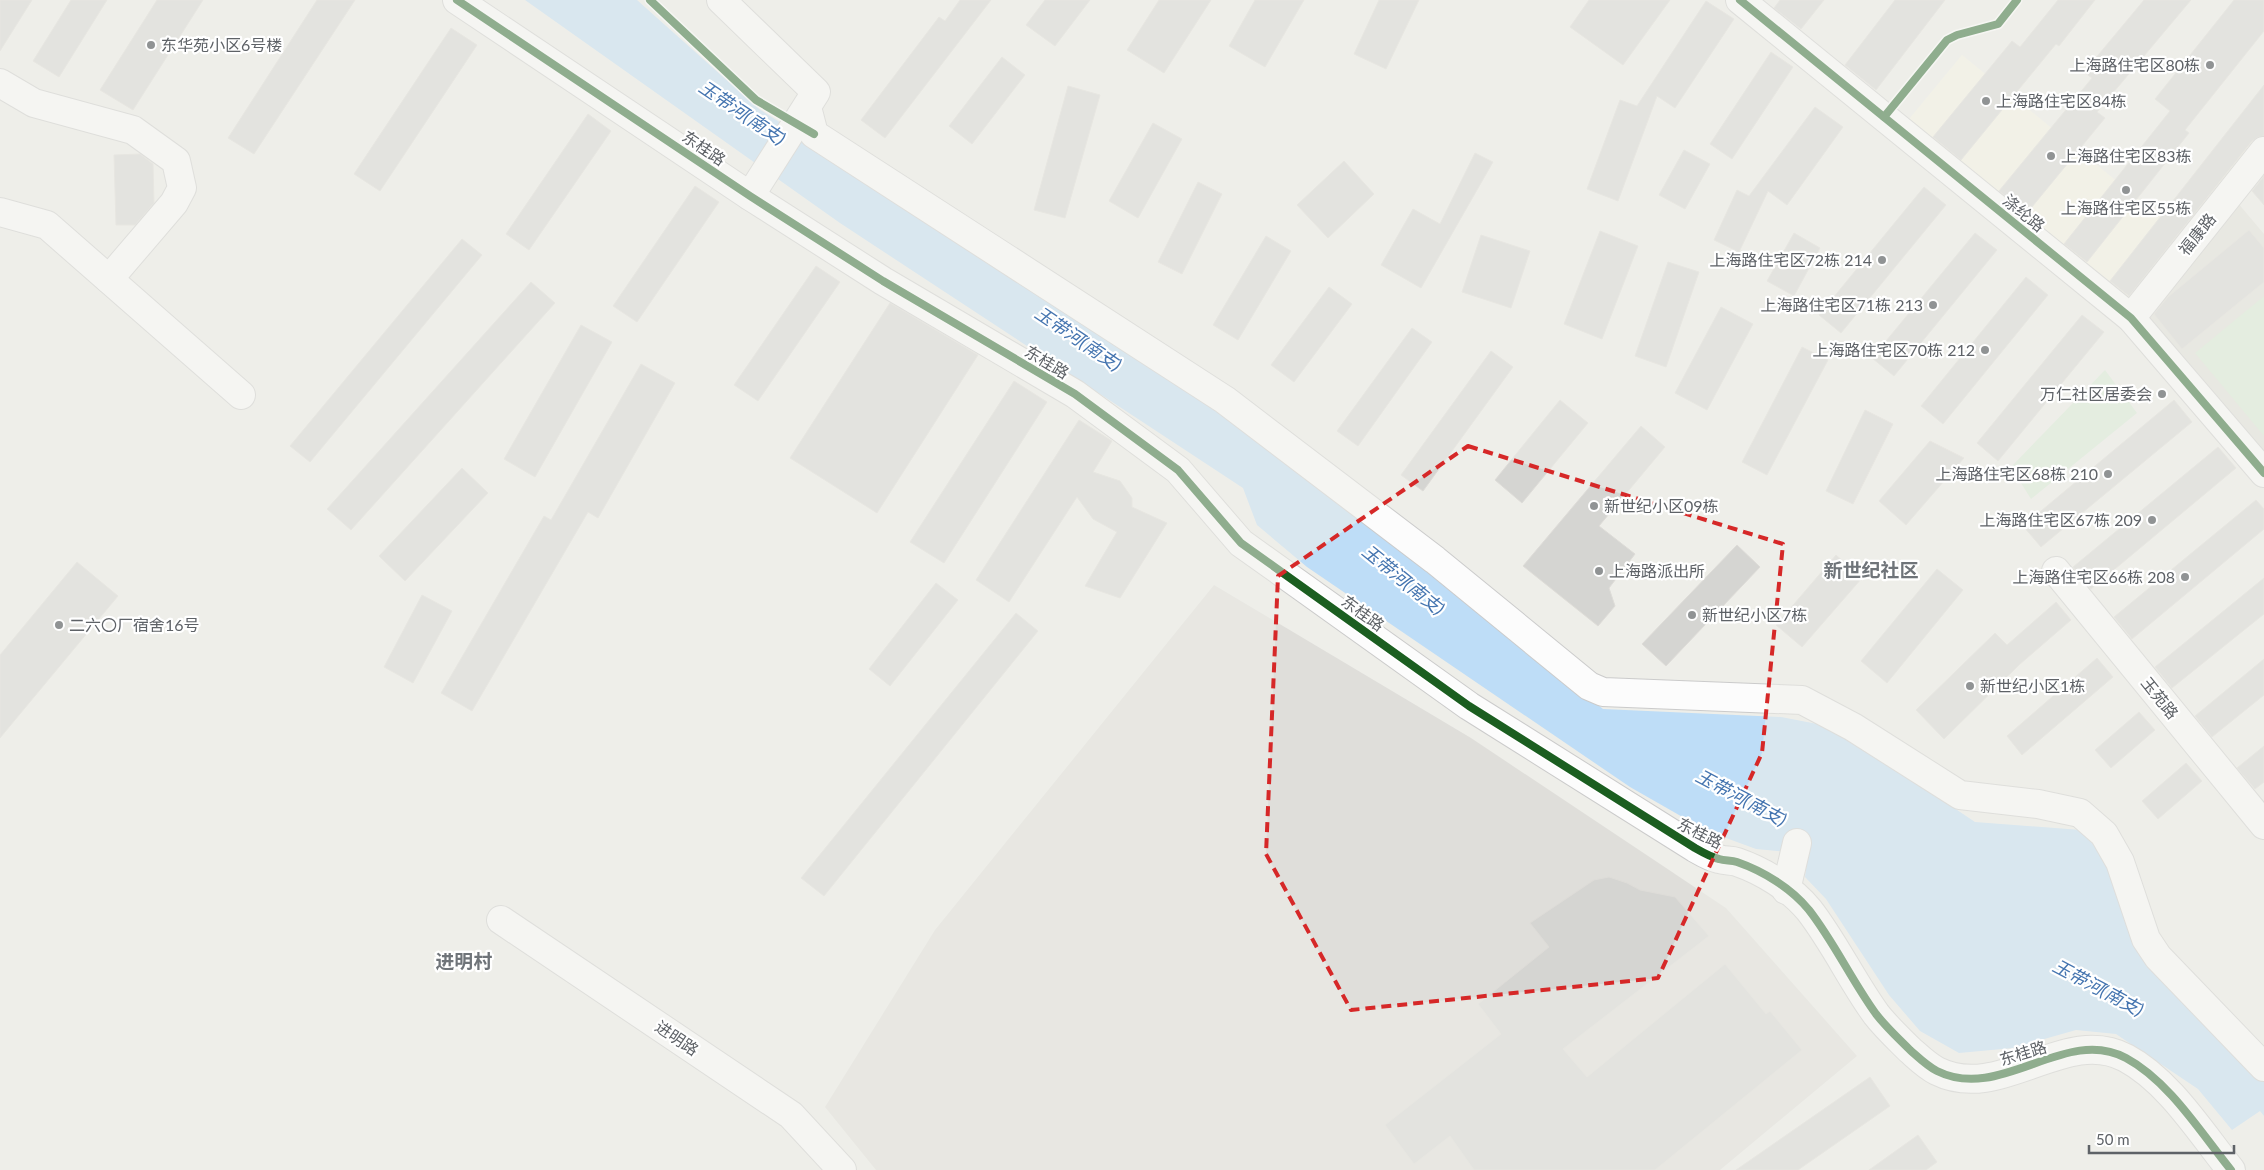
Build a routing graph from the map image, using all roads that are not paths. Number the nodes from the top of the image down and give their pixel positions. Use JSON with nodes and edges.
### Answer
{"nodes":[{"id":1,"x":457,"y":0,"type":"edge"},
{"id":2,"x":721,"y":0,"type":"edge"},
{"id":3,"x":1740,"y":0,"type":"edge"},
{"id":4,"x":0,"y":83,"type":"edge"},
{"id":5,"x":807,"y":107,"type":"junction"},
{"id":6,"x":2264,"y":151,"type":"edge"},
{"id":7,"x":753,"y":189,"type":"junction"},
{"id":8,"x":0,"y":212,"type":"edge"},
{"id":9,"x":109,"y":279,"type":"junction"},
{"id":10,"x":2131,"y":318,"type":"junction"},
{"id":11,"x":242,"y":394,"type":"dead end"},
{"id":12,"x":2264,"y":473,"type":"edge"},
{"id":13,"x":2056,"y":571,"type":"dead end"},
{"id":14,"x":2264,"y":825,"type":"edge"},
{"id":15,"x":1796,"y":843,"type":"dead end"},
{"id":16,"x":1786,"y":890,"type":"junction"},
{"id":17,"x":501,"y":920,"type":"dead end"},
{"id":18,"x":2264,"y":1067,"type":"edge"},
{"id":19,"x":842,"y":1170,"type":"edge"},
{"id":20,"x":2231,"y":1170,"type":"edge"}],
"edges":[{"from":1,"to":7,"type":"street","name":"东桂路"},
{"from":2,"to":5,"type":"street"},
{"from":3,"to":10,"type":"street","name":"涤纶路"},
{"from":4,"to":9,"type":"street"},
{"from":5,"to":7,"type":"street"},
{"from":5,"to":18,"type":"street"},
{"from":6,"to":10,"type":"street","name":"福康路"},
{"from":7,"to":16,"type":"street","name":"东桂路"},
{"from":8,"to":9,"type":"street"},
{"from":9,"to":11,"type":"street"},
{"from":10,"to":12,"type":"street","name":"涤纶路"},
{"from":13,"to":14,"type":"street","name":"玉苑路"},
{"from":15,"to":16,"type":"street"},
{"from":16,"to":20,"type":"street","name":"东桂路"},
{"from":17,"to":19,"type":"street","name":"进明路"}]}
